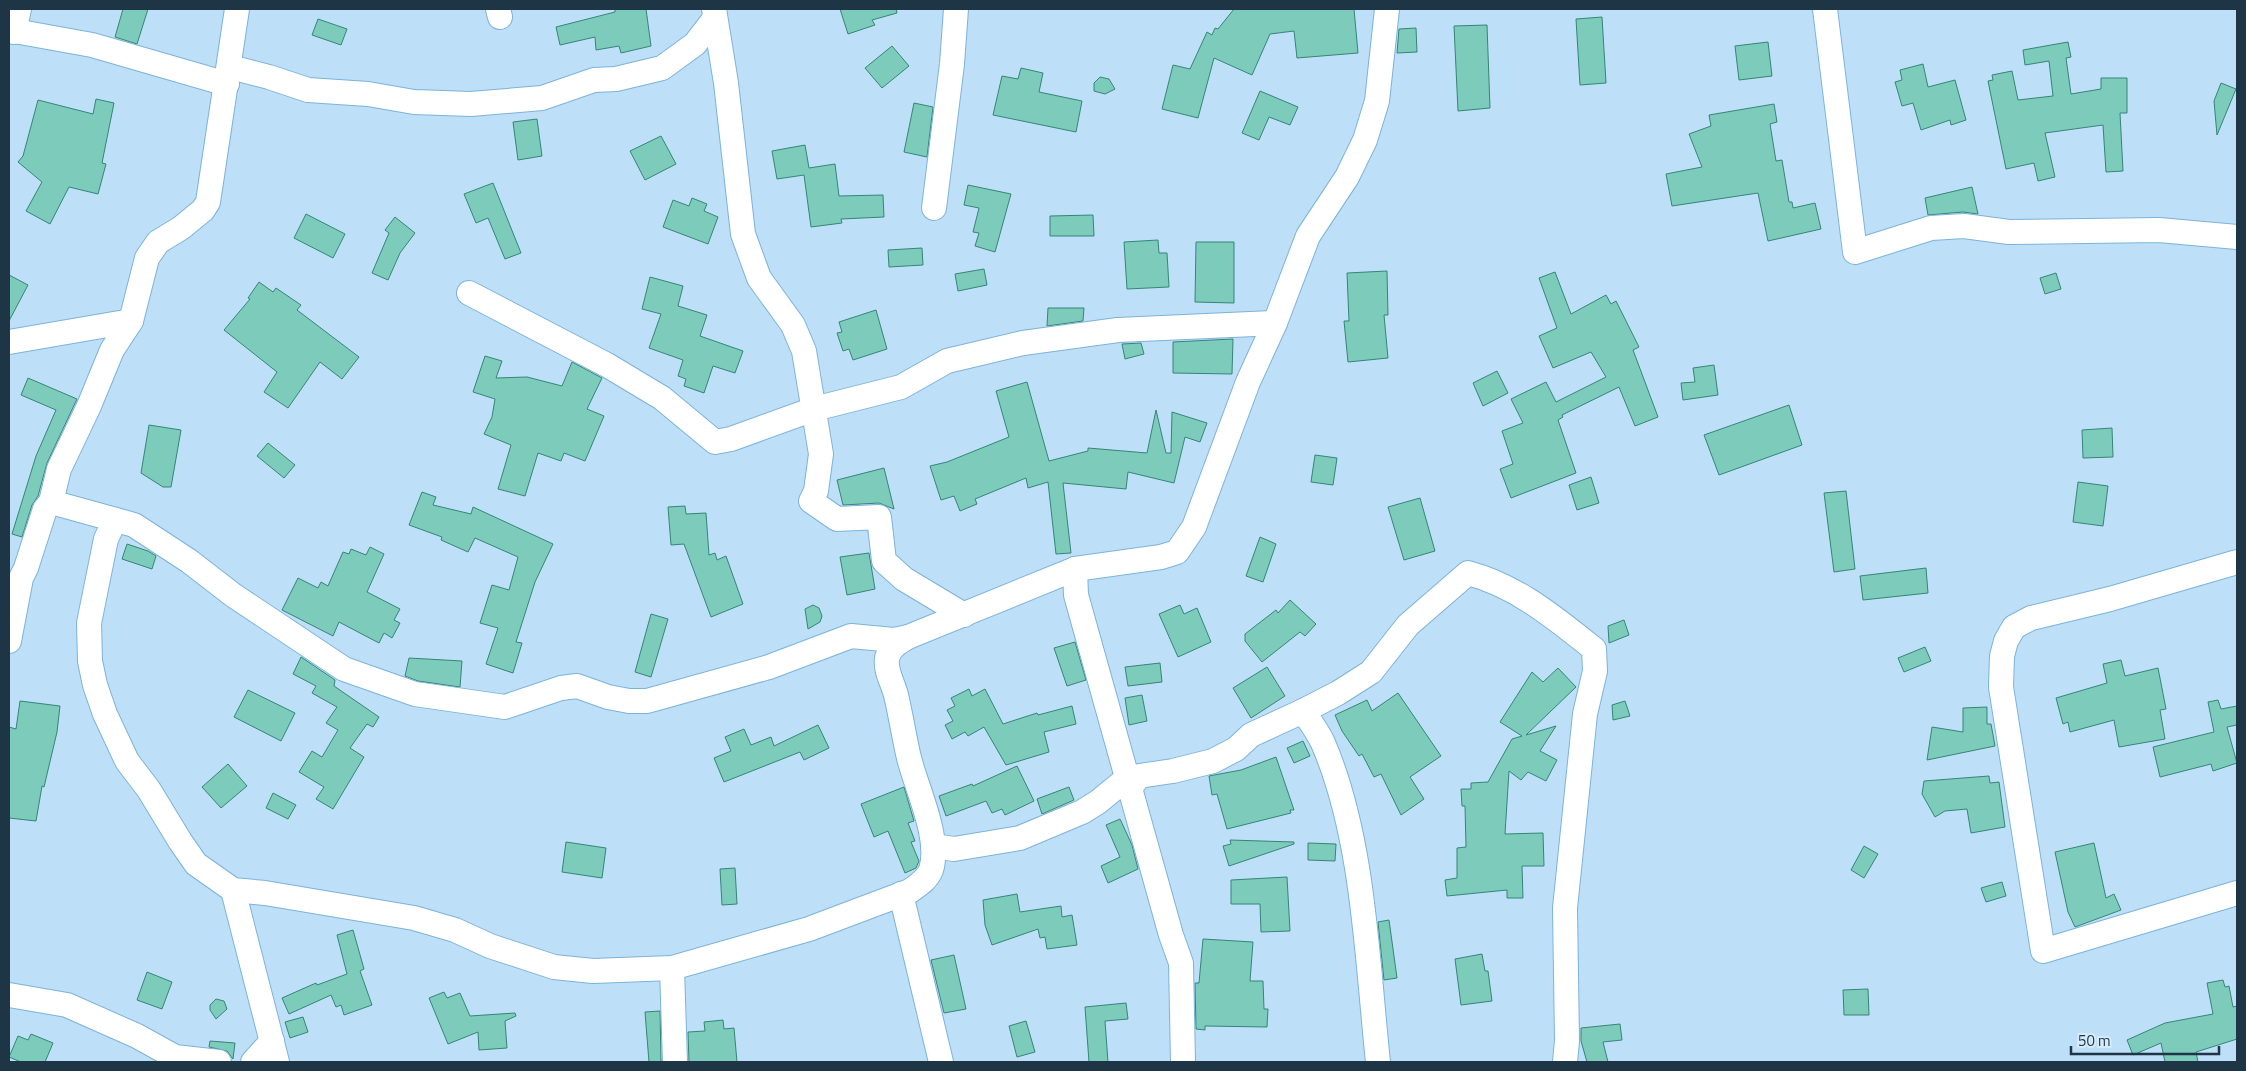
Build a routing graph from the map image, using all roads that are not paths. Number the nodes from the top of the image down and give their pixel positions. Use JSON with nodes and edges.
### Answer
{"nodes":[{"id":1,"x":19,"y":9,"type":"edge"},
{"id":2,"x":237,"y":9,"type":"edge"},
{"id":3,"x":956,"y":9,"type":"edge"},
{"id":4,"x":1386,"y":9,"type":"edge"},
{"id":5,"x":1825,"y":9,"type":"edge"},
{"id":6,"x":714,"y":14,"type":"edge"},
{"id":7,"x":11,"y":31,"type":"edge"},
{"id":8,"x":695,"y":44,"type":"junction"},
{"id":9,"x":721,"y":52,"type":"junction"},
{"id":10,"x":228,"y":76,"type":"junction"},
{"id":11,"x":934,"y":208,"type":"dead end"},
{"id":12,"x":2237,"y":237,"type":"edge"},
{"id":13,"x":469,"y":293,"type":"dead end"},
{"id":14,"x":131,"y":320,"type":"junction"},
{"id":15,"x":1275,"y":323,"type":"junction"},
{"id":16,"x":9,"y":342,"type":"edge"},
{"id":17,"x":814,"y":409,"type":"junction"},
{"id":18,"x":52,"y":502,"type":"junction"},
{"id":19,"x":115,"y":520,"type":"junction"},
{"id":20,"x":2237,"y":562,"type":"edge"},
{"id":21,"x":1075,"y":569,"type":"junction"},
{"id":22,"x":15,"y":576,"type":"edge"},
{"id":23,"x":964,"y":615,"type":"junction"},
{"id":24,"x":908,"y":636,"type":"junction"},
{"id":25,"x":9,"y":641,"type":"edge"},
{"id":26,"x":1303,"y":711,"type":"junction"},
{"id":27,"x":1130,"y":788,"type":"junction"},
{"id":28,"x":933,"y":846,"type":"junction"},
{"id":29,"x":233,"y":890,"type":"junction"},
{"id":30,"x":2237,"y":893,"type":"edge"},
{"id":31,"x":900,"y":894,"type":"junction"},
{"id":32,"x":672,"y":968,"type":"junction"},
{"id":33,"x":9,"y":995,"type":"edge"},
{"id":34,"x":275,"y":1052,"type":"edge"},
{"id":35,"x":219,"y":1062,"type":"edge"},
{"id":36,"x":253,"y":1062,"type":"edge"},
{"id":37,"x":675,"y":1062,"type":"edge"},
{"id":38,"x":941,"y":1062,"type":"edge"},
{"id":39,"x":1182,"y":1062,"type":"edge"},
{"id":40,"x":1378,"y":1062,"type":"edge"},
{"id":41,"x":1565,"y":1062,"type":"edge"}],
"edges":[{"from":1,"to":7,"type":"street"},
{"from":2,"to":10,"type":"street"},
{"from":3,"to":11,"type":"street"},
{"from":4,"to":15,"type":"street"},
{"from":5,"to":12,"type":"street"},
{"from":6,"to":8,"type":"street"},
{"from":6,"to":9,"type":"street"},
{"from":7,"to":10,"type":"street"},
{"from":8,"to":9,"type":"street"},
{"from":8,"to":10,"type":"street"},
{"from":9,"to":17,"type":"street"},
{"from":10,"to":14,"type":"street"},
{"from":13,"to":17,"type":"street"},
{"from":14,"to":16,"type":"street"},
{"from":14,"to":18,"type":"street"},
{"from":15,"to":17,"type":"street"},
{"from":15,"to":21,"type":"street"},
{"from":17,"to":23,"type":"street"},
{"from":18,"to":19,"type":"street"},
{"from":18,"to":22,"type":"street"},
{"from":19,"to":24,"type":"street"},
{"from":19,"to":29,"type":"street"},
{"from":20,"to":30,"type":"street"},
{"from":21,"to":23,"type":"street"},
{"from":21,"to":27,"type":"street"},
{"from":22,"to":25,"type":"street"},
{"from":23,"to":24,"type":"street"},
{"from":24,"to":28,"type":"street"},
{"from":26,"to":27,"type":"street"},
{"from":26,"to":40,"type":"street"},
{"from":26,"to":41,"type":"street"},
{"from":27,"to":28,"type":"street"},
{"from":27,"to":39,"type":"street"},
{"from":28,"to":31,"type":"street"},
{"from":29,"to":32,"type":"street"},
{"from":29,"to":34,"type":"street"},
{"from":31,"to":32,"type":"street"},
{"from":31,"to":38,"type":"street"},
{"from":32,"to":37,"type":"street"},
{"from":33,"to":35,"type":"street"},
{"from":34,"to":36,"type":"street"}]}
